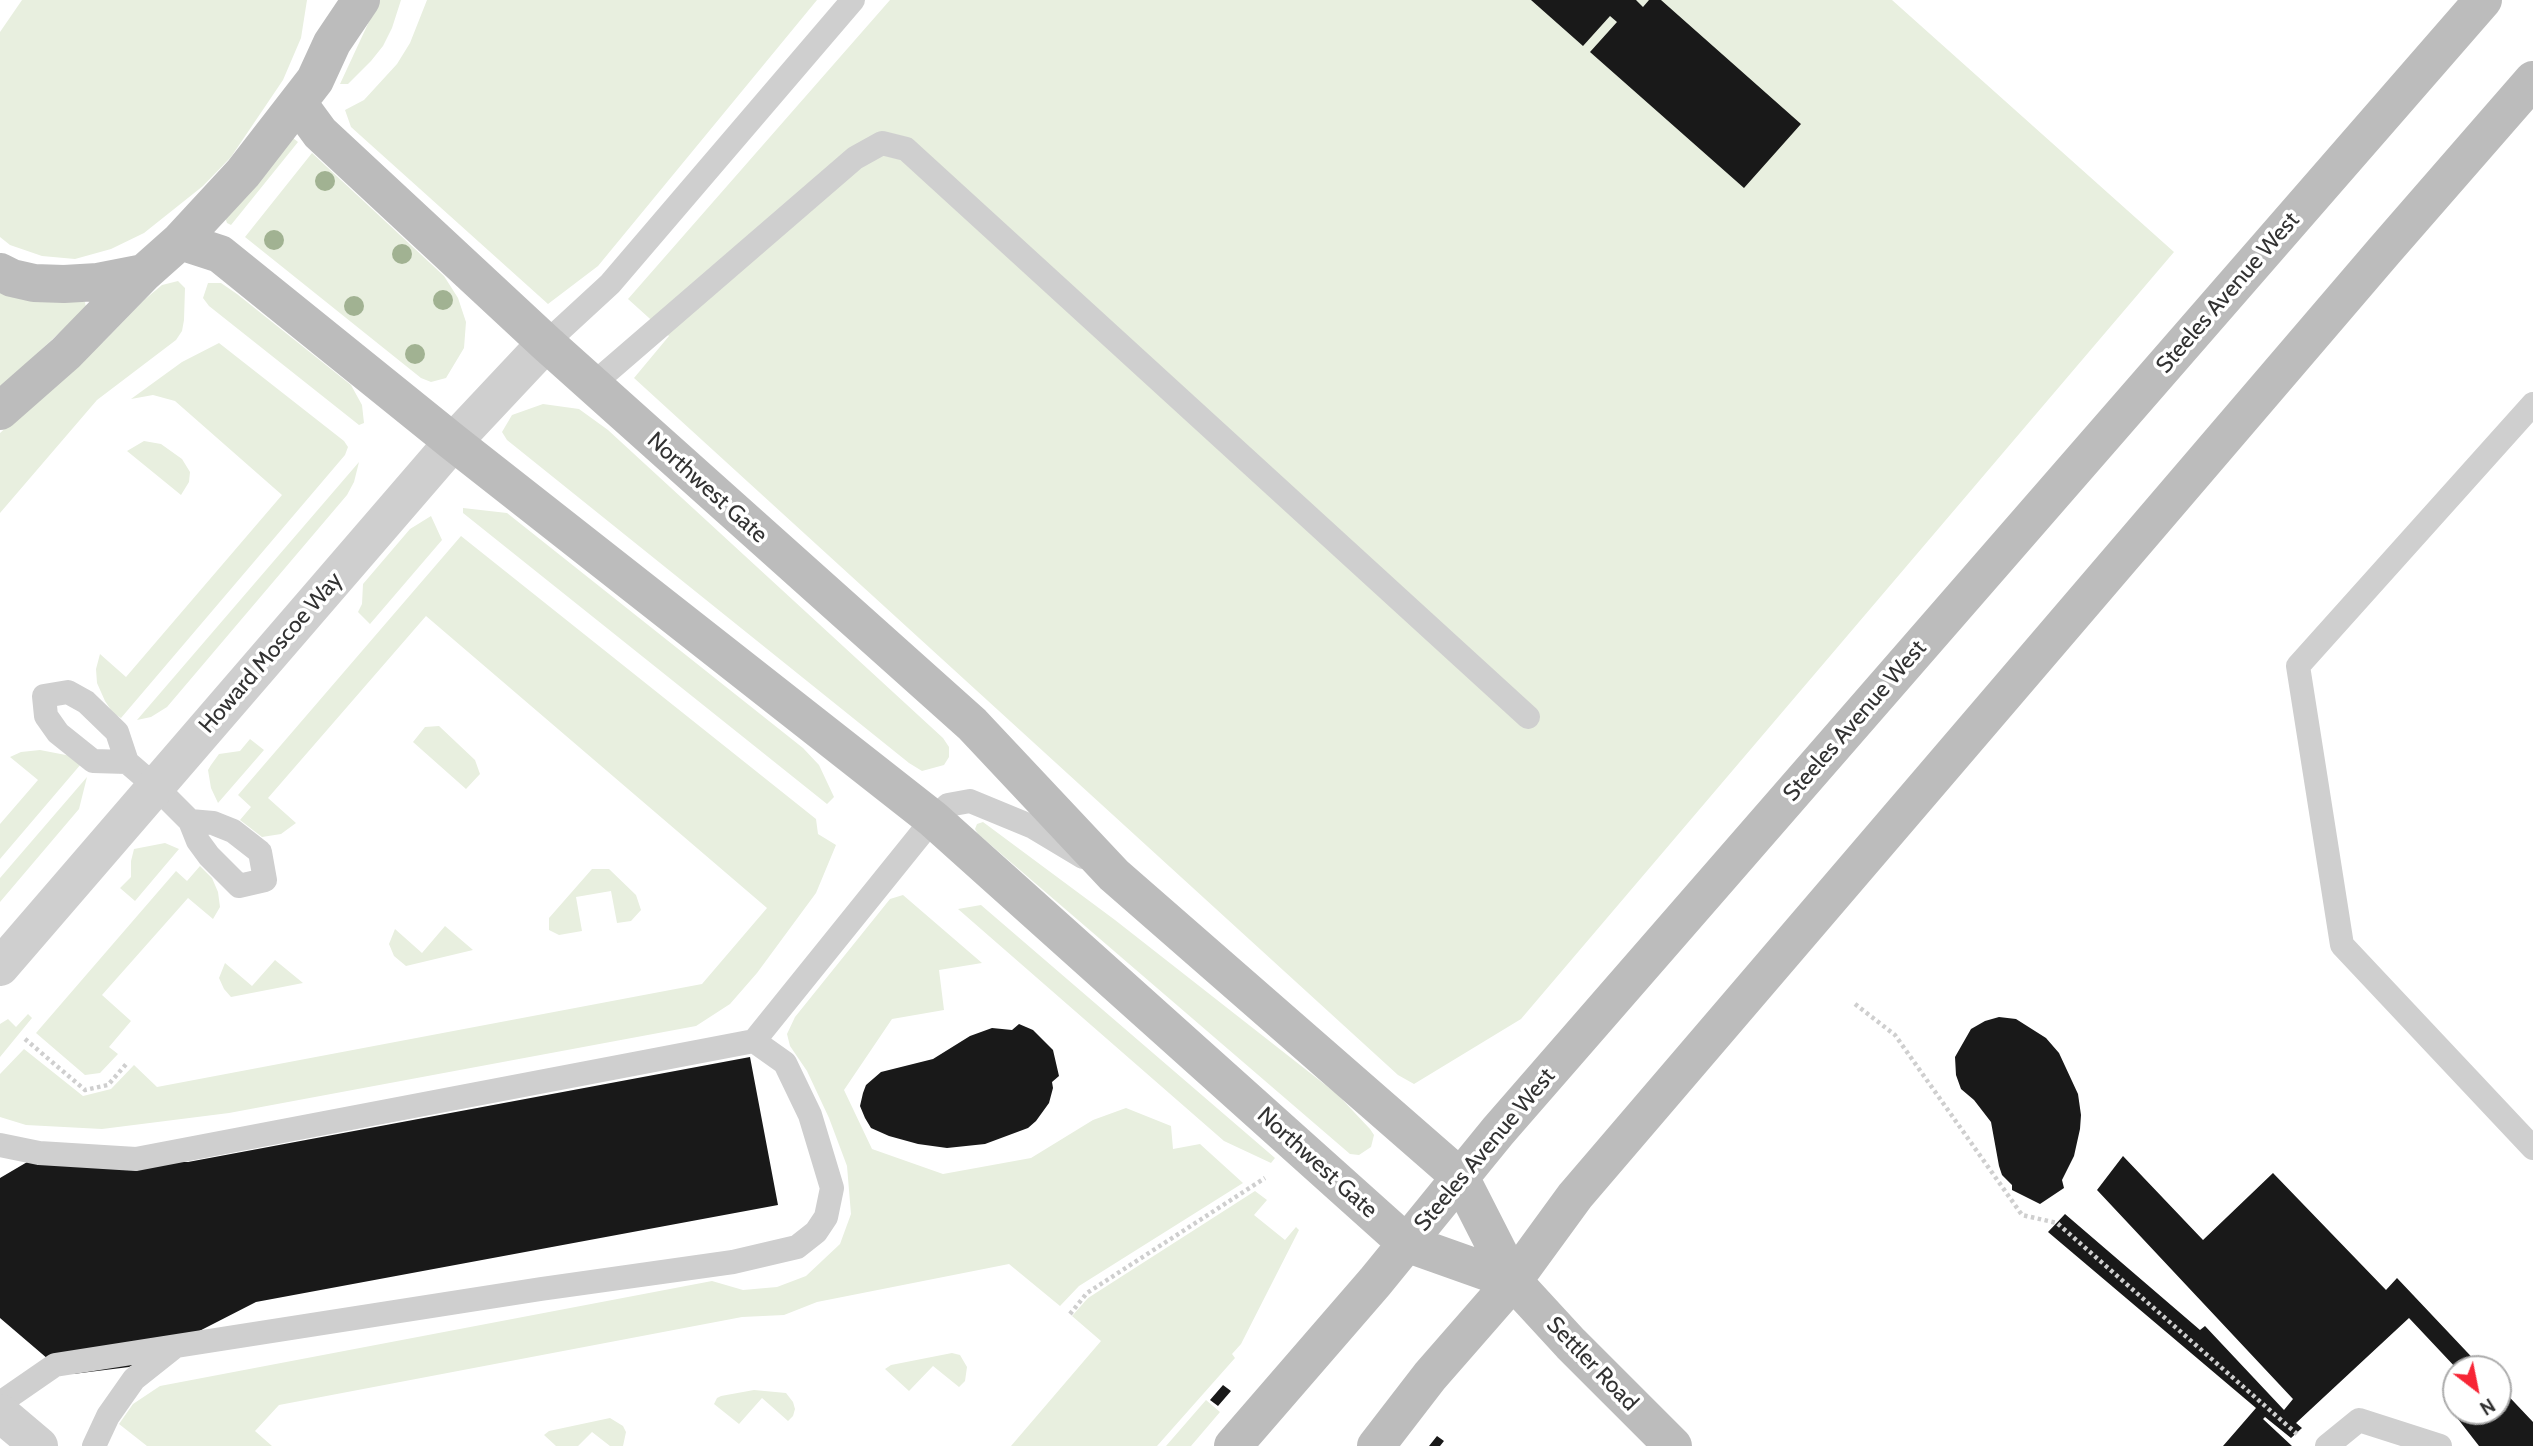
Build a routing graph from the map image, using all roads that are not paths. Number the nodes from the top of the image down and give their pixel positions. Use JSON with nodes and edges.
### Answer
{"nodes":[{"id":1,"x":336,"y":0,"type":"edge"},
{"id":2,"x":361,"y":0,"type":"edge"},
{"id":3,"x":853,"y":0,"type":"edge"},
{"id":4,"x":2483,"y":0,"type":"edge"},
{"id":5,"x":332,"y":43,"type":"junction"},
{"id":6,"x":2533,"y":80,"type":"edge"},
{"id":7,"x":298,"y":103,"type":"junction"},
{"id":8,"x":180,"y":241,"type":"junction"},
{"id":9,"x":0,"y":272,"type":"edge"},
{"id":10,"x":144,"y":273,"type":"junction"},
{"id":11,"x":545,"y":343,"type":"junction"},
{"id":12,"x":593,"y":386,"type":"junction"},
{"id":13,"x":2533,"y":404,"type":"edge"},
{"id":14,"x":0,"y":411,"type":"edge"},
{"id":15,"x":453,"y":442,"type":"junction"},
{"id":16,"x":1528,"y":717,"type":"dead end"},
{"id":17,"x":127,"y":762,"type":"dead end"},
{"id":18,"x":156,"y":787,"type":"junction"},
{"id":19,"x":933,"y":819,"type":"junction"},
{"id":20,"x":190,"y":821,"type":"dead end"},
{"id":21,"x":1114,"y":875,"type":"junction"},
{"id":22,"x":0,"y":967,"type":"edge"},
{"id":23,"x":754,"y":1041,"type":"junction"},
{"id":24,"x":0,"y":1145,"type":"edge"},
{"id":25,"x":2533,"y":1148,"type":"edge"},
{"id":26,"x":1460,"y":1177,"type":"junction"},
{"id":27,"x":1406,"y":1243,"type":"junction"},
{"id":28,"x":1513,"y":1281,"type":"junction"},
{"id":29,"x":174,"y":1348,"type":"junction"},
{"id":30,"x":0,"y":1403,"type":"edge"},
{"id":31,"x":0,"y":1413,"type":"edge"},
{"id":32,"x":39,"y":1446,"type":"edge"},
{"id":33,"x":94,"y":1446,"type":"edge"},
{"id":34,"x":1233,"y":1446,"type":"edge"},
{"id":35,"x":1376,"y":1446,"type":"edge"},
{"id":36,"x":1673,"y":1446,"type":"edge"},
{"id":37,"x":2327,"y":1446,"type":"edge"},
{"id":38,"x":2441,"y":1446,"type":"edge"}],
"edges":[{"from":1,"to":5,"type":"street"},
{"from":2,"to":5,"type":"street"},
{"from":3,"to":11,"type":"lane"},
{"from":4,"to":26,"type":"street","name":"Steeles Avenue West"},
{"from":5,"to":7,"type":"street"},
{"from":6,"to":28,"type":"street"},
{"from":7,"to":8,"type":"street"},
{"from":7,"to":11,"type":"street","name":"Northwest Gate"},
{"from":8,"to":10,"type":"street"},
{"from":8,"to":15,"type":"street","name":"Northwest Gate"},
{"from":9,"to":10,"type":"street"},
{"from":10,"to":14,"type":"street"},
{"from":11,"to":12,"type":"street","name":"Northwest Gate"},
{"from":11,"to":15,"type":"street","name":"Howard Moscoe Way"},
{"from":12,"to":16,"type":"lane"},
{"from":12,"to":21,"type":"street","name":"Northwest Gate"},
{"from":13,"to":25,"type":"lane"},
{"from":15,"to":18,"type":"street","name":"Howard Moscoe Way"},
{"from":15,"to":19,"type":"street","name":"Northwest Gate"},
{"from":17,"to":18,"type":"lane"},
{"from":18,"to":20,"type":"lane"},
{"from":18,"to":22,"type":"street","name":"Howard Moscoe Way"},
{"from":19,"to":21,"type":"lane","name":"Northwest Gate"},
{"from":19,"to":23,"type":"lane"},
{"from":19,"to":27,"type":"street","name":"Northwest Gate"},
{"from":21,"to":26,"type":"street","name":"Northwest Gate"},
{"from":23,"to":24,"type":"lane"},
{"from":23,"to":29,"type":"lane"},
{"from":26,"to":27,"type":"street","name":"Steeles Avenue West"},
{"from":26,"to":28,"type":"street","name":"Northwest Gate"},
{"from":27,"to":28,"type":"street","name":"Northwest Gate"},
{"from":27,"to":34,"type":"street","name":"Steeles Avenue West"},
{"from":28,"to":35,"type":"street"},
{"from":28,"to":36,"type":"street","name":"Settler Road"},
{"from":29,"to":30,"type":"lane"},
{"from":29,"to":33,"type":"lane"},
{"from":31,"to":32,"type":"street"},
{"from":37,"to":38,"type":"lane"}]}
